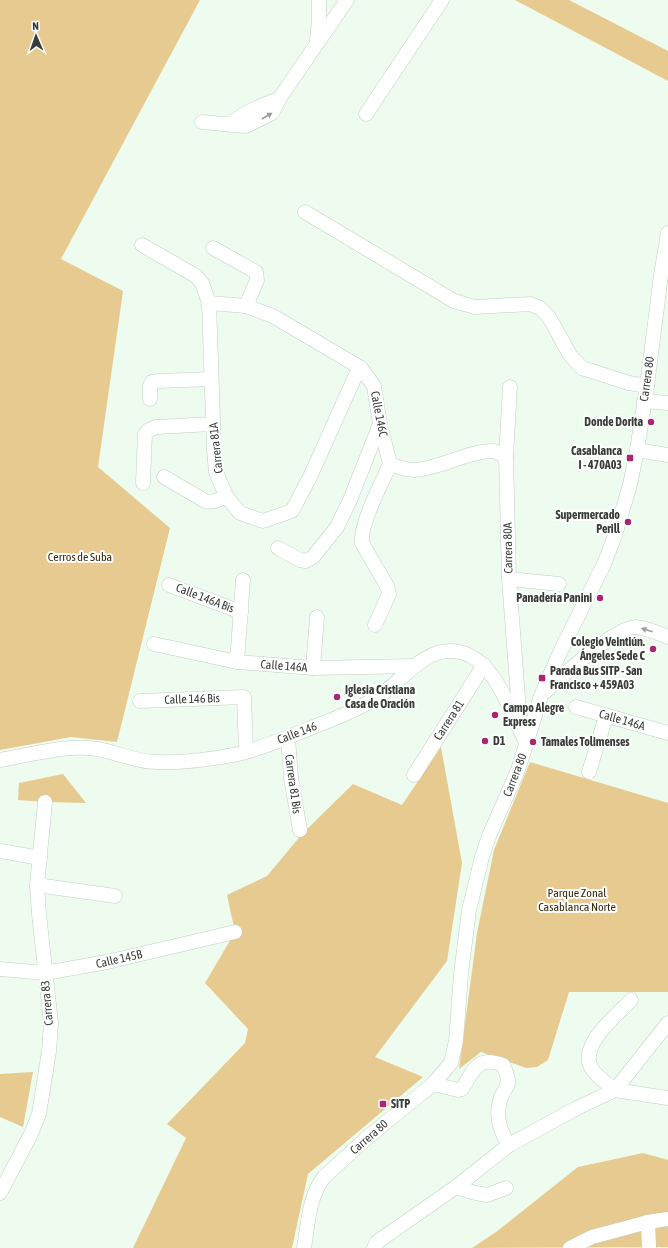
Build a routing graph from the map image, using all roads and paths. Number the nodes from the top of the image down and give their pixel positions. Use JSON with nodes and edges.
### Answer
{"nodes":[{"id":1,"x":319,"y":0,"type":"edge"},
{"id":2,"x":442,"y":0,"type":"edge"},
{"id":3,"x":346,"y":1,"type":"edge"},
{"id":4,"x":317,"y":44,"type":"junction"},
{"id":5,"x":366,"y":114,"type":"dead end"},
{"id":6,"x":202,"y":122,"type":"dead end"},
{"id":7,"x":305,"y":212,"type":"dead end"},
{"id":8,"x":668,"y":233,"type":"edge"},
{"id":9,"x":142,"y":245,"type":"dead end"},
{"id":10,"x":213,"y":248,"type":"dead end"},
{"id":11,"x":664,"y":275,"type":"edge"},
{"id":12,"x":208,"y":303,"type":"junction"},
{"id":13,"x":246,"y":306,"type":"junction"},
{"id":14,"x":361,"y":368,"type":"junction"},
{"id":15,"x":211,"y":379,"type":"junction"},
{"id":16,"x":647,"y":386,"type":"junction"},
{"id":17,"x":510,"y":387,"type":"dead end"},
{"id":18,"x":150,"y":399,"type":"dead end"},
{"id":19,"x":644,"y":401,"type":"junction"},
{"id":20,"x":668,"y":403,"type":"edge"},
{"id":21,"x":213,"y":424,"type":"junction"},
{"id":22,"x":380,"y":424,"type":"junction"},
{"id":23,"x":637,"y":450,"type":"junction"},
{"id":24,"x":668,"y":455,"type":"edge"},
{"id":25,"x":506,"y":457,"type":"junction"},
{"id":26,"x":390,"y":464,"type":"junction"},
{"id":27,"x":164,"y":477,"type":"dead end"},
{"id":28,"x":143,"y":482,"type":"dead end"},
{"id":29,"x":226,"y":496,"type":"junction"},
{"id":30,"x":278,"y":548,"type":"dead end"},
{"id":31,"x":509,"y":579,"type":"junction"},
{"id":32,"x":243,"y":580,"type":"dead end"},
{"id":33,"x":559,"y":584,"type":"dead end"},
{"id":34,"x":169,"y":585,"type":"dead end"},
{"id":35,"x":241,"y":612,"type":"junction"},
{"id":36,"x":317,"y":617,"type":"dead end"},
{"id":37,"x":375,"y":625,"type":"dead end"},
{"id":38,"x":668,"y":637,"type":"edge"},
{"id":39,"x":154,"y":644,"type":"dead end"},
{"id":40,"x":237,"y":662,"type":"junction"},
{"id":41,"x":484,"y":665,"type":"junction"},
{"id":42,"x":415,"y":666,"type":"junction"},
{"id":43,"x":313,"y":668,"type":"junction"},
{"id":44,"x":541,"y":696,"type":"junction"},
{"id":45,"x":140,"y":701,"type":"dead end"},
{"id":46,"x":576,"y":707,"type":"dead end"},
{"id":47,"x":606,"y":716,"type":"junction"},
{"id":48,"x":668,"y":733,"type":"edge"},
{"id":49,"x":288,"y":738,"type":"junction"},
{"id":50,"x":524,"y":738,"type":"junction"},
{"id":51,"x":246,"y":752,"type":"junction"},
{"id":52,"x":0,"y":760,"type":"edge"},
{"id":53,"x":589,"y":772,"type":"dead end"},
{"id":54,"x":414,"y":775,"type":"dead end"},
{"id":55,"x":45,"y":802,"type":"dead end"},
{"id":56,"x":300,"y":830,"type":"dead end"},
{"id":57,"x":3,"y":852,"type":"edge"},
{"id":58,"x":40,"y":858,"type":"junction"},
{"id":59,"x":37,"y":885,"type":"junction"},
{"id":60,"x":115,"y":896,"type":"dead end"},
{"id":61,"x":235,"y":932,"type":"dead end"},
{"id":62,"x":0,"y":969,"type":"edge"},
{"id":63,"x":45,"y":973,"type":"junction"},
{"id":64,"x":631,"y":1000,"type":"dead end"},
{"id":65,"x":668,"y":1023,"type":"edge"},
{"id":66,"x":433,"y":1084,"type":"junction"},
{"id":67,"x":615,"y":1090,"type":"junction"},
{"id":68,"x":668,"y":1098,"type":"edge"},
{"id":69,"x":509,"y":1145,"type":"junction"},
{"id":70,"x":456,"y":1187,"type":"junction"},
{"id":71,"x":506,"y":1188,"type":"dead end"},
{"id":72,"x":0,"y":1194,"type":"edge"},
{"id":73,"x":668,"y":1219,"type":"edge"},
{"id":74,"x":648,"y":1222,"type":"junction"},
{"id":75,"x":304,"y":1248,"type":"edge"},
{"id":76,"x":374,"y":1248,"type":"edge"},
{"id":77,"x":570,"y":1248,"type":"edge"},
{"id":78,"x":649,"y":1248,"type":"edge"}],
"edges":[{"from":1,"to":4,"type":"street"},
{"from":2,"to":5,"type":"street"},
{"from":3,"to":4,"type":"street"},
{"from":4,"to":6,"type":"street"},
{"from":7,"to":16,"type":"street"},
{"from":8,"to":11,"type":"street","name":"Carrera 80"},
{"from":9,"to":12,"type":"street","name":"Carrera 81A"},
{"from":10,"to":13,"type":"street"},
{"from":11,"to":16,"type":"street","name":"Carrera 80"},
{"from":12,"to":13,"type":"street","name":"Calle 146C"},
{"from":12,"to":15,"type":"street","name":"Carrera 81A"},
{"from":13,"to":14,"type":"street","name":"Calle 146C"},
{"from":14,"to":22,"type":"street","name":"Calle 146C"},
{"from":14,"to":29,"type":"street","name":"Carrera 81A"},
{"from":15,"to":18,"type":"street"},
{"from":15,"to":21,"type":"street","name":"Carrera 81A"},
{"from":16,"to":19,"type":"street","name":"Carrera 80"},
{"from":17,"to":25,"type":"street","name":"Carrera 80A"},
{"from":19,"to":20,"type":"street"},
{"from":19,"to":23,"type":"street","name":"Carrera 80"},
{"from":21,"to":28,"type":"street"},
{"from":21,"to":29,"type":"street","name":"Carrera 81A"},
{"from":22,"to":26,"type":"street","name":"Calle 146C"},
{"from":22,"to":30,"type":"street"},
{"from":23,"to":24,"type":"street"},
{"from":23,"to":44,"type":"street","name":"Carrera 80"},
{"from":25,"to":26,"type":"street"},
{"from":25,"to":31,"type":"street","name":"Carrera 80A"},
{"from":26,"to":37,"type":"street"},
{"from":27,"to":29,"type":"street"},
{"from":31,"to":33,"type":"street"},
{"from":31,"to":50,"type":"street","name":"Carrera 80A"},
{"from":32,"to":35,"type":"street"},
{"from":34,"to":35,"type":"street","name":"Calle 146A Bis"},
{"from":35,"to":40,"type":"street"},
{"from":36,"to":43,"type":"street"},
{"from":38,"to":44,"type":"street","one_way":true},
{"from":39,"to":40,"type":"street","name":"Calle 146A"},
{"from":40,"to":43,"type":"street","name":"Calle 146A"},
{"from":41,"to":42,"type":"street","name":"Calle 146"},
{"from":41,"to":50,"type":"street","name":"Calle 146"},
{"from":41,"to":54,"type":"street","name":"Carrera 81"},
{"from":42,"to":43,"type":"street","name":"Calle 146A"},
{"from":42,"to":49,"type":"street","name":"Calle 146"},
{"from":44,"to":50,"type":"street","name":"Carrera 80"},
{"from":45,"to":51,"type":"street","name":"Calle 146 Bis"},
{"from":46,"to":47,"type":"street","name":"Calle 146A"},
{"from":47,"to":48,"type":"street","name":"Calle 146A"},
{"from":47,"to":53,"type":"street"},
{"from":49,"to":51,"type":"street","name":"Calle 146"},
{"from":49,"to":56,"type":"street","name":"Carrera 81 Bis"},
{"from":50,"to":66,"type":"street","name":"Carrera 80"},
{"from":51,"to":52,"type":"street","name":"Calle 146"},
{"from":55,"to":58,"type":"street","name":"Carrera 83"},
{"from":57,"to":58,"type":"street"},
{"from":58,"to":59,"type":"street","name":"Carrera 83"},
{"from":59,"to":60,"type":"street"},
{"from":59,"to":63,"type":"street","name":"Carrera 83"},
{"from":61,"to":63,"type":"street","name":"Calle 145B"},
{"from":62,"to":63,"type":"street","name":"Calle 145B"},
{"from":63,"to":72,"type":"street","name":"Carrera 83"},
{"from":64,"to":67,"type":"street"},
{"from":65,"to":67,"type":"street"},
{"from":66,"to":69,"type":"street"},
{"from":66,"to":75,"type":"street","name":"Carrera 80"},
{"from":67,"to":68,"type":"street"},
{"from":67,"to":69,"type":"street"},
{"from":69,"to":70,"type":"street"},
{"from":70,"to":71,"type":"street"},
{"from":70,"to":76,"type":"street"},
{"from":73,"to":74,"type":"street"},
{"from":74,"to":77,"type":"street"},
{"from":74,"to":78,"type":"street"}]}
